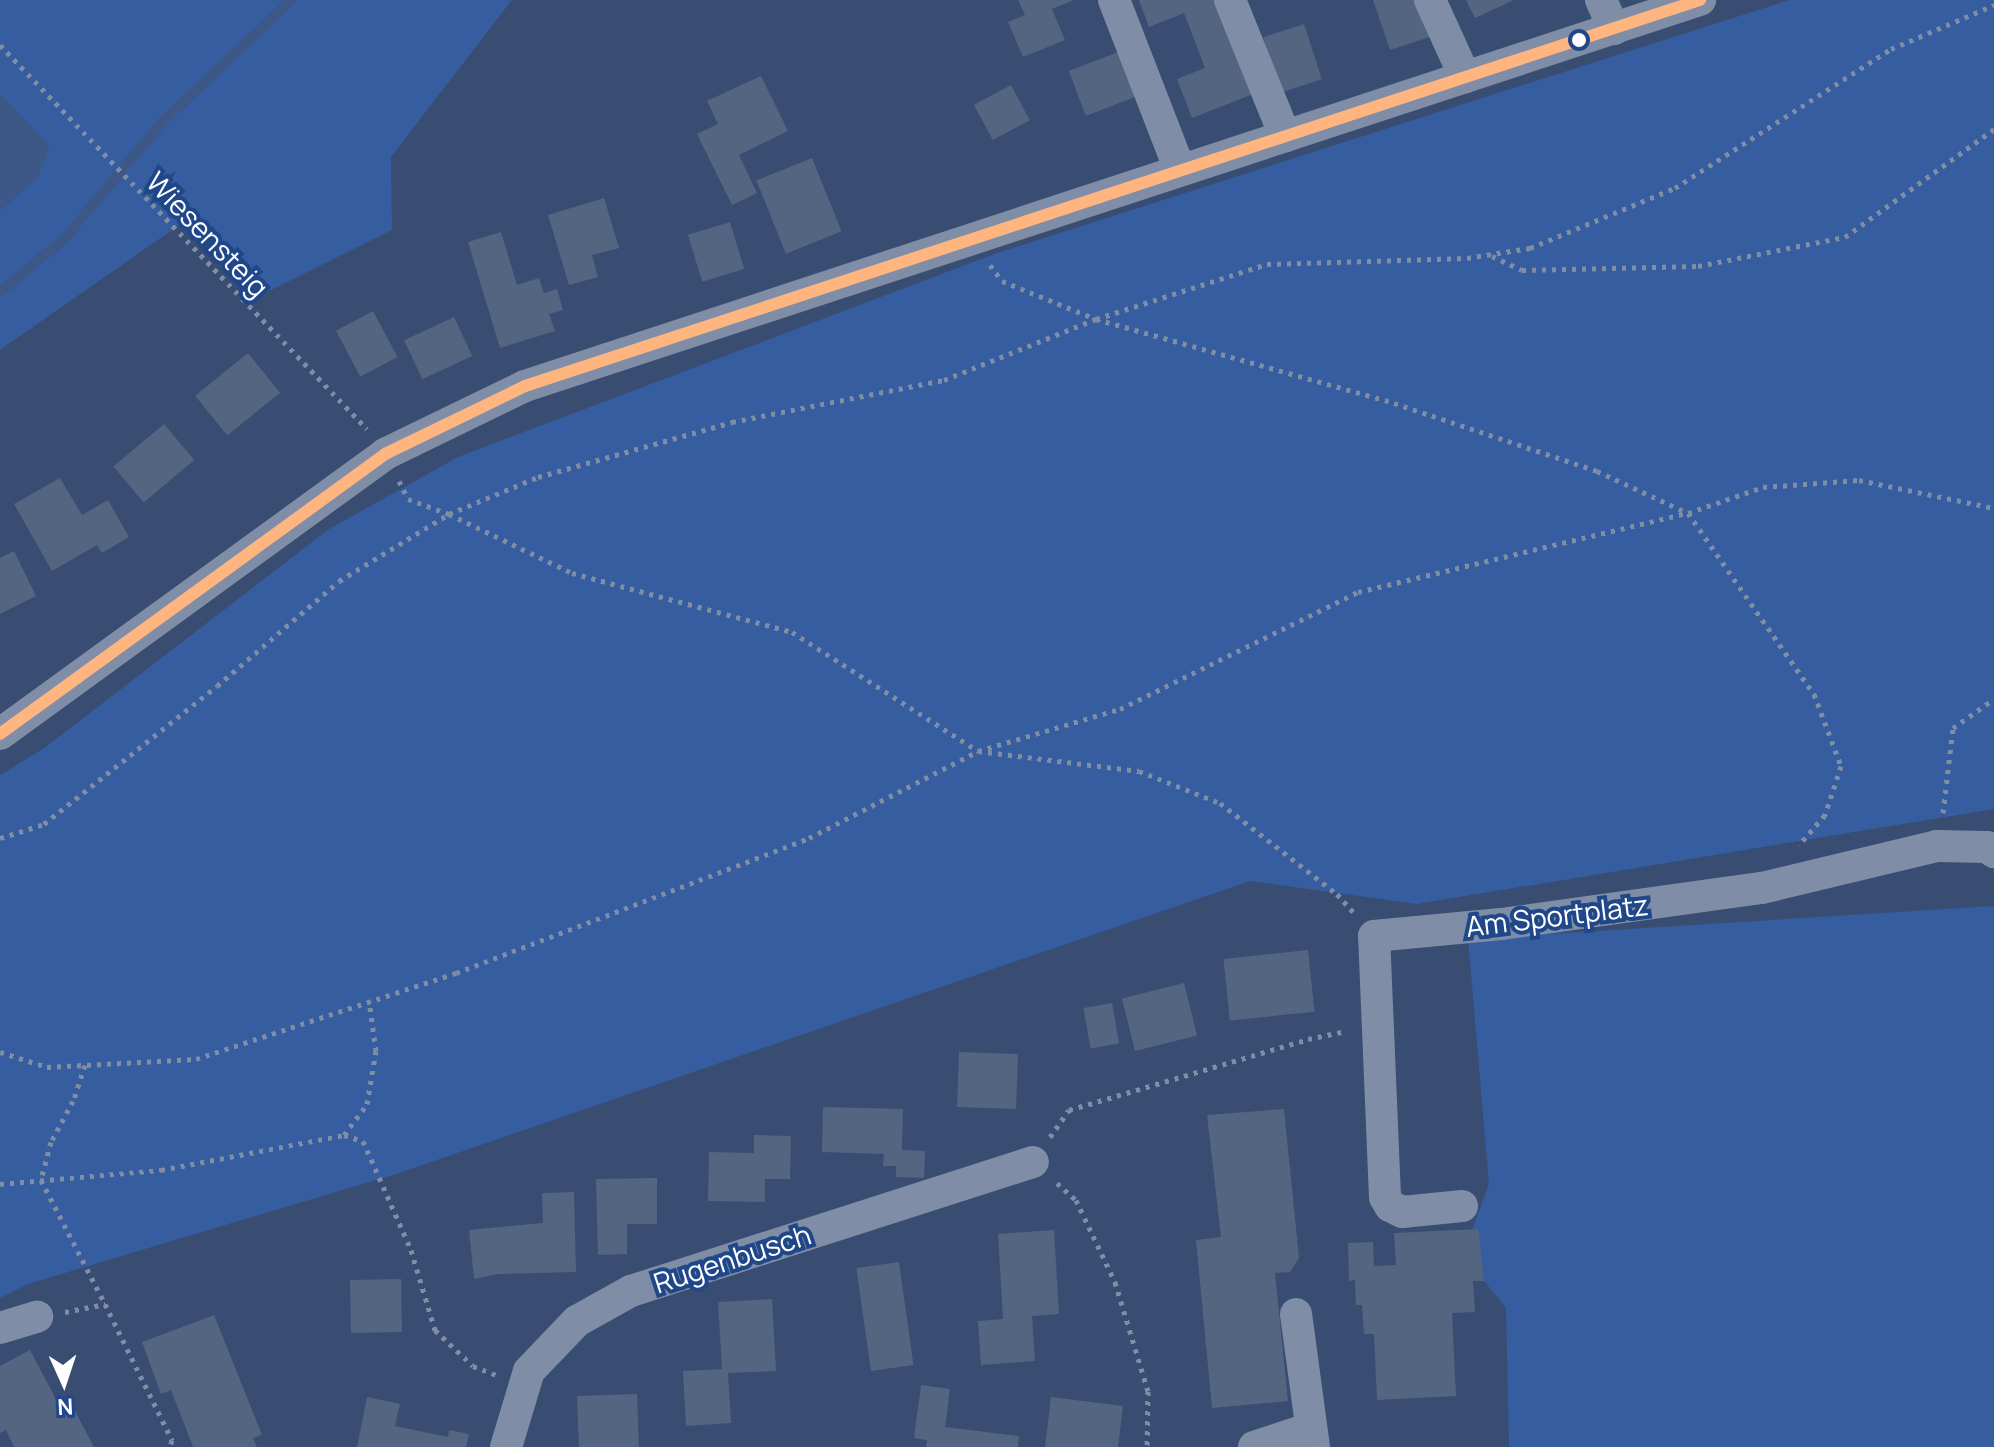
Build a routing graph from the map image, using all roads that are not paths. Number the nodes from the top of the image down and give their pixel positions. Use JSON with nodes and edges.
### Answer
{"nodes":[{"id":1,"x":1114,"y":0,"type":"edge"},
{"id":2,"x":1230,"y":0,"type":"edge"},
{"id":3,"x":1430,"y":0,"type":"edge"},
{"id":4,"x":1700,"y":0,"type":"edge"},
{"id":5,"x":1607,"y":14,"type":"edge"},
{"id":6,"x":1465,"y":77,"type":"junction"},
{"id":7,"x":1285,"y":136,"type":"junction"},
{"id":8,"x":1180,"y":170,"type":"junction"},
{"id":9,"x":0,"y":734,"type":"edge"},
{"id":10,"x":1994,"y":852,"type":"edge"},
{"id":11,"x":1033,"y":1162,"type":"road end"},
{"id":12,"x":1462,"y":1206,"type":"dead end"},
{"id":13,"x":1296,"y":1314,"type":"dead end"},
{"id":14,"x":37,"y":1317,"type":"road end"},
{"id":15,"x":0,"y":1328,"type":"edge"},
{"id":16,"x":1312,"y":1437,"type":"edge"},
{"id":17,"x":506,"y":1447,"type":"edge"},
{"id":18,"x":1254,"y":1447,"type":"edge"}],
"edges":[{"from":1,"to":8,"type":"street"},
{"from":2,"to":7,"type":"street"},
{"from":3,"to":6,"type":"street"},
{"from":4,"to":5,"type":"street"},
{"from":5,"to":6,"type":"street"},
{"from":6,"to":7,"type":"street"},
{"from":7,"to":8,"type":"street"},
{"from":8,"to":9,"type":"street"},
{"from":10,"to":12,"type":"street","name":"Am Sportplatz"},
{"from":11,"to":17,"type":"street","name":"Rugenbusch"},
{"from":13,"to":16,"type":"street"},
{"from":14,"to":15,"type":"street"},
{"from":16,"to":18,"type":"street"}]}
